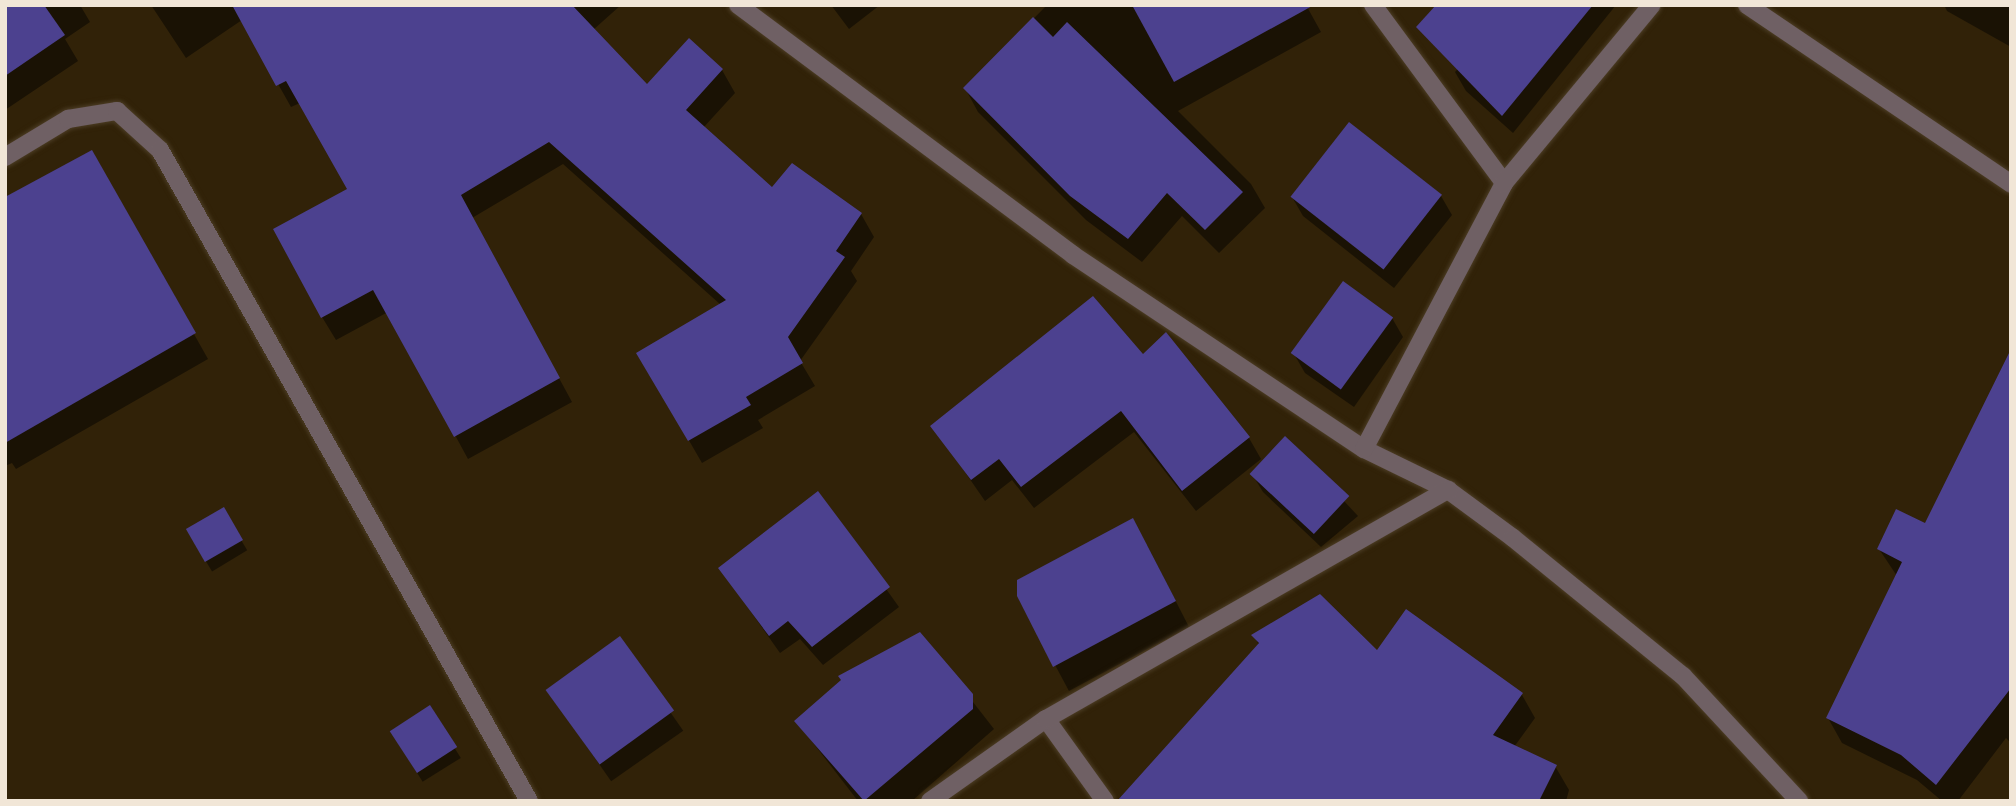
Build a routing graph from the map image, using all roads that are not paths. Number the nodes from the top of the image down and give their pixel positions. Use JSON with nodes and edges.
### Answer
{"nodes":[{"id":1,"x":738,"y":5,"type":"edge"},
{"id":2,"x":1373,"y":5,"type":"edge"},
{"id":3,"x":1651,"y":5,"type":"edge"},
{"id":4,"x":1746,"y":5,"type":"edge"},
{"id":5,"x":5,"y":157,"type":"edge"},
{"id":6,"x":1504,"y":184,"type":"junction"},
{"id":7,"x":2011,"y":184,"type":"edge"},
{"id":8,"x":1364,"y":449,"type":"junction"},
{"id":9,"x":1448,"y":490,"type":"junction"},
{"id":10,"x":1046,"y":719,"type":"junction"},
{"id":11,"x":529,"y":801,"type":"edge"},
{"id":12,"x":930,"y":801,"type":"edge"},
{"id":13,"x":1105,"y":801,"type":"edge"},
{"id":14,"x":1799,"y":801,"type":"edge"}],
"edges":[{"from":1,"to":8,"type":"street"},
{"from":2,"to":6,"type":"street"},
{"from":3,"to":6,"type":"street"},
{"from":4,"to":7,"type":"street"},
{"from":5,"to":11,"type":"street"},
{"from":6,"to":8,"type":"street"},
{"from":8,"to":9,"type":"street"},
{"from":9,"to":10,"type":"street"},
{"from":9,"to":14,"type":"street"},
{"from":10,"to":12,"type":"street"},
{"from":10,"to":13,"type":"street"}]}
